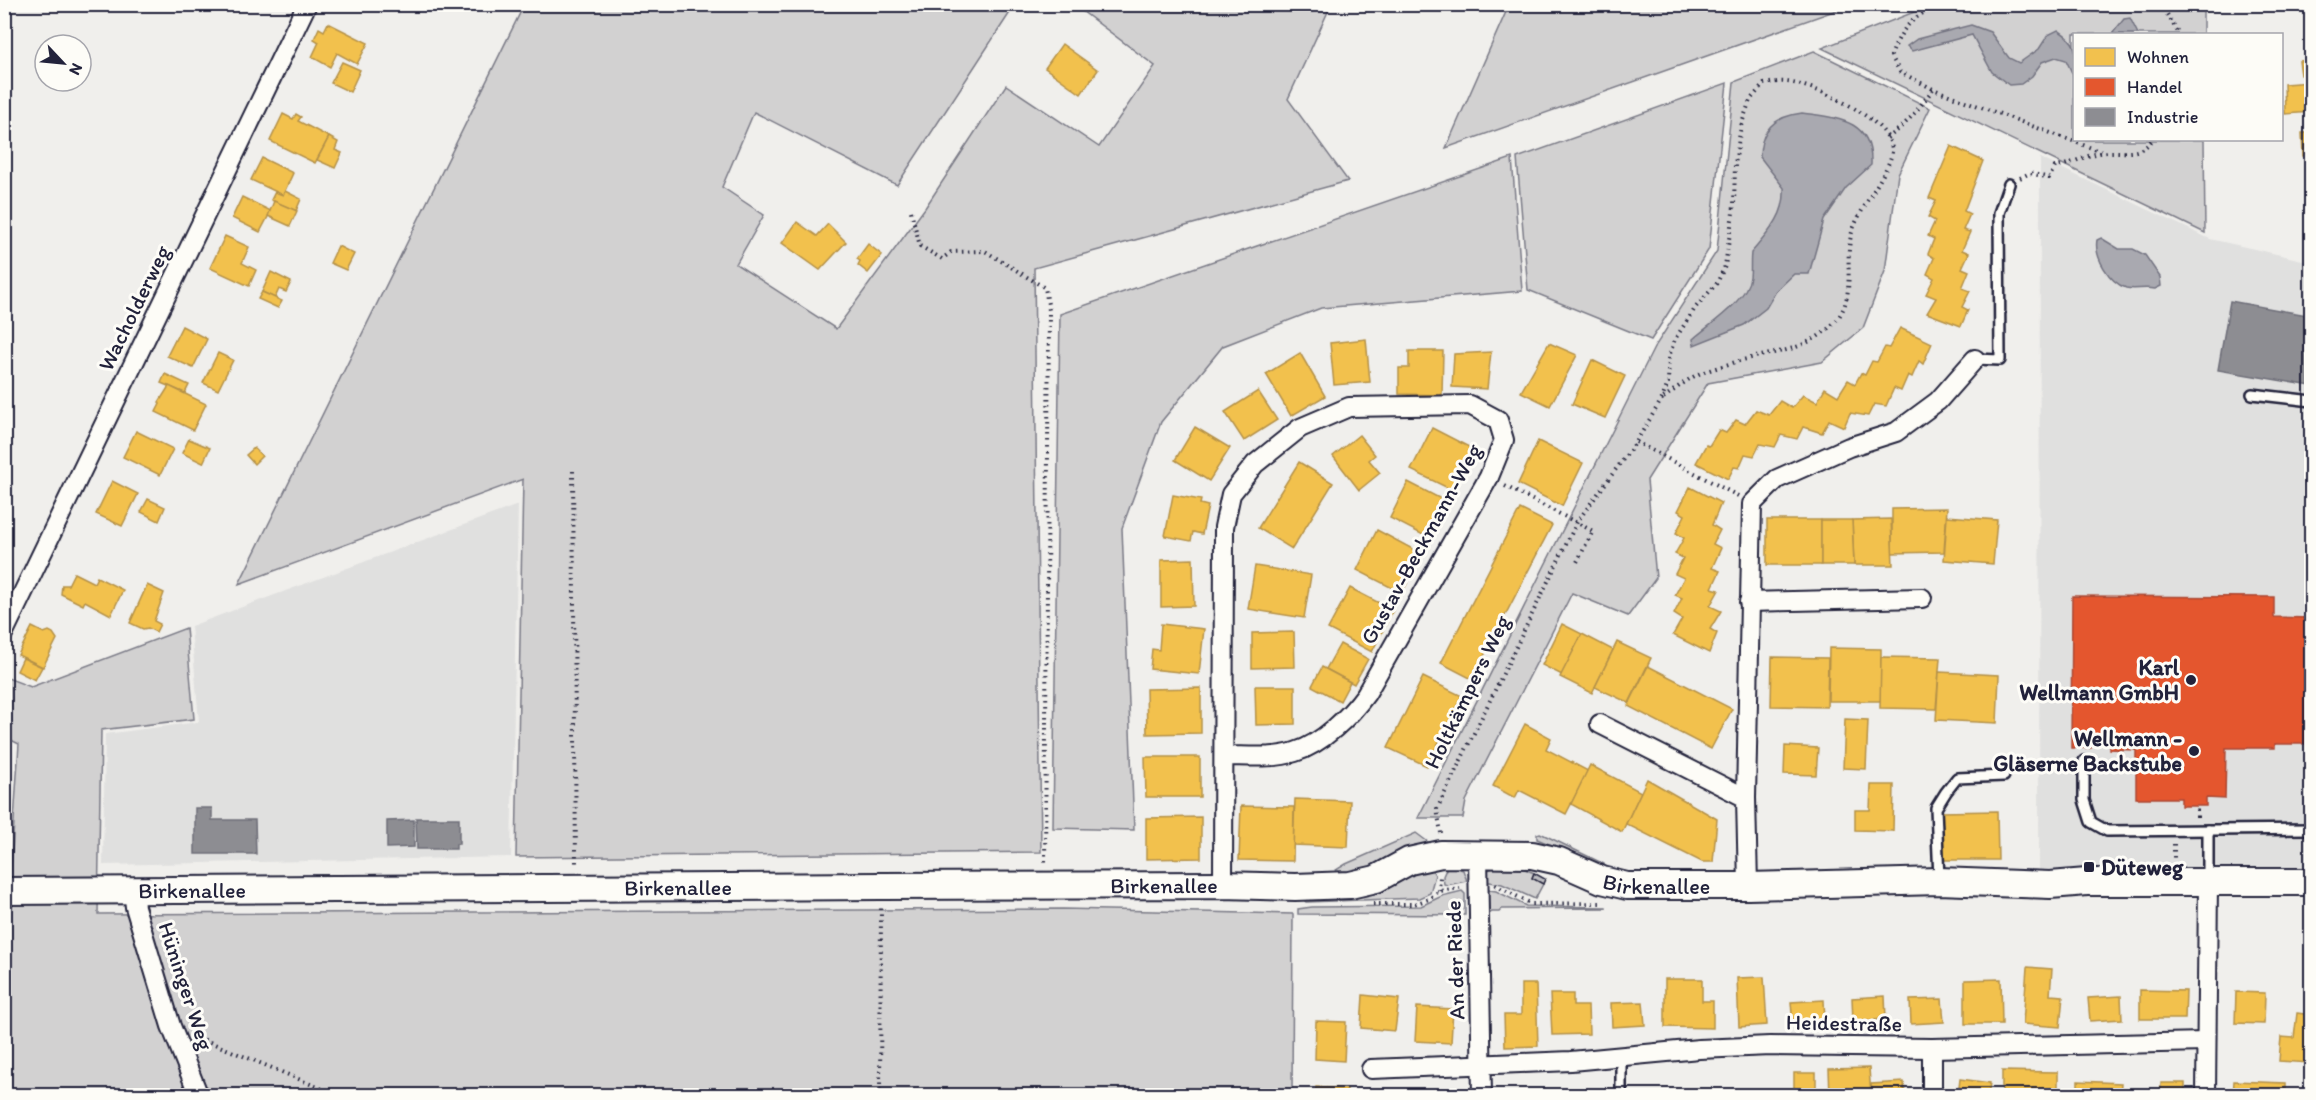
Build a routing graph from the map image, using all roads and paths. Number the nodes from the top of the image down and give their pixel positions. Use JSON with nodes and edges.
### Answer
{"nodes":[{"id":1,"x":307,"y":4,"type":"edge"},
{"id":2,"x":1945,"y":4,"type":"edge"},
{"id":3,"x":2050,"y":4,"type":"edge"},
{"id":4,"x":2081,"y":4,"type":"edge"},
{"id":5,"x":2161,"y":4,"type":"edge"},
{"id":6,"x":2178,"y":33,"type":"edge"},
{"id":7,"x":1933,"y":89,"type":"junction"},
{"id":8,"x":1887,"y":138,"type":"junction"},
{"id":9,"x":2151,"y":141,"type":"edge"},
{"id":10,"x":2102,"y":152,"type":"junction"},
{"id":11,"x":2009,"y":184,"type":"joint"},
{"id":12,"x":911,"y":211,"type":"dead end"},
{"id":13,"x":1975,"y":360,"type":"joint"},
{"id":14,"x":2252,"y":394,"type":"dead end"},
{"id":15,"x":1662,"y":399,"type":"junction"},
{"id":16,"x":2312,"y":401,"type":"edge"},
{"id":17,"x":1636,"y":442,"type":"junction"},
{"id":18,"x":573,"y":471,"type":"dead end"},
{"id":19,"x":1489,"y":477,"type":"junction"},
{"id":20,"x":1752,"y":504,"type":"junction"},
{"id":21,"x":1577,"y":522,"type":"junction"},
{"id":22,"x":1576,"y":564,"type":"dead end"},
{"id":23,"x":1923,"y":598,"type":"dead end"},
{"id":24,"x":1749,"y":602,"type":"junction"},
{"id":25,"x":4,"y":632,"type":"edge"},
{"id":26,"x":1600,"y":724,"type":"dead end"},
{"id":27,"x":1225,"y":756,"type":"junction"},
{"id":28,"x":2084,"y":761,"type":"dead end"},
{"id":29,"x":2004,"y":776,"type":"dead end"},
{"id":30,"x":1746,"y":798,"type":"junction"},
{"id":31,"x":2312,"y":829,"type":"edge"},
{"id":32,"x":2208,"y":830,"type":"junction"},
{"id":33,"x":1441,"y":854,"type":"junction"},
{"id":34,"x":1478,"y":855,"type":"junction"},
{"id":35,"x":1939,"y":881,"type":"junction"},
{"id":36,"x":2208,"y":882,"type":"junction"},
{"id":37,"x":2312,"y":882,"type":"edge"},
{"id":38,"x":1222,"y":885,"type":"junction"},
{"id":39,"x":881,"y":886,"type":"junction"},
{"id":40,"x":1748,"y":886,"type":"junction"},
{"id":41,"x":576,"y":887,"type":"junction"},
{"id":42,"x":1045,"y":887,"type":"junction"},
{"id":43,"x":133,"y":890,"type":"junction"},
{"id":44,"x":4,"y":891,"type":"edge"},
{"id":45,"x":1439,"y":891,"type":"dead end"},
{"id":46,"x":171,"y":1026,"type":"junction"},
{"id":47,"x":2206,"y":1042,"type":"junction"},
{"id":48,"x":1932,"y":1048,"type":"junction"},
{"id":49,"x":1621,"y":1056,"type":"junction"},
{"id":50,"x":1482,"y":1064,"type":"junction"},
{"id":51,"x":1371,"y":1069,"type":"dead end"},
{"id":52,"x":199,"y":1095,"type":"edge"},
{"id":53,"x":339,"y":1095,"type":"edge"},
{"id":54,"x":880,"y":1095,"type":"edge"},
{"id":55,"x":1482,"y":1095,"type":"edge"},
{"id":56,"x":1621,"y":1095,"type":"edge"},
{"id":57,"x":1932,"y":1095,"type":"edge"},
{"id":58,"x":2206,"y":1095,"type":"edge"}],
"edges":[{"from":1,"to":25,"type":"street","name":"Wacholderweg"},
{"from":2,"to":7,"type":"path"},
{"from":3,"to":4,"type":"path"},
{"from":5,"to":6,"type":"path"},
{"from":7,"to":8,"type":"path"},
{"from":7,"to":10,"type":"path"},
{"from":8,"to":15,"type":"path","name":"Holtkämpers Weg"},
{"from":8,"to":15,"type":"path","name":"Holtkämpers Weg"},
{"from":9,"to":10,"type":"path"},
{"from":10,"to":11,"type":"path"},
{"from":11,"to":13,"type":"lane"},
{"from":12,"to":42,"type":"path"},
{"from":13,"to":20,"type":"street"},
{"from":14,"to":16,"type":"lane"},
{"from":15,"to":17,"type":"path","name":"Holtkämpers Weg"},
{"from":17,"to":20,"type":"path"},
{"from":17,"to":21,"type":"path","name":"Holtkämpers Weg"},
{"from":18,"to":41,"type":"path"},
{"from":19,"to":21,"type":"path"},
{"from":19,"to":27,"type":"street","name":"Gustav-Beckmann-Weg"},
{"from":19,"to":27,"type":"street","name":"Gustav-Beckmann-Weg"},
{"from":20,"to":24,"type":"street"},
{"from":21,"to":22,"type":"path"},
{"from":21,"to":33,"type":"path","name":"Holtkämpers Weg"},
{"from":23,"to":24,"type":"street"},
{"from":24,"to":30,"type":"street"},
{"from":26,"to":30,"type":"street"},
{"from":27,"to":38,"type":"street","name":"Gustav-Beckmann-Weg"},
{"from":28,"to":32,"type":"lane"},
{"from":29,"to":35,"type":"lane"},
{"from":30,"to":40,"type":"street"},
{"from":31,"to":32,"type":"lane"},
{"from":32,"to":36,"type":"lane"},
{"from":33,"to":34,"type":"street","name":"Birkenallee"},
{"from":33,"to":38,"type":"street","name":"Birkenallee"},
{"from":33,"to":45,"type":"path","name":"Holtkämpers Weg"},
{"from":34,"to":40,"type":"street","name":"Birkenallee"},
{"from":34,"to":50,"type":"street","name":"An der Riede"},
{"from":35,"to":36,"type":"street","name":"Birkenallee"},
{"from":35,"to":40,"type":"street","name":"Birkenallee"},
{"from":36,"to":37,"type":"street","name":"Birkenallee"},
{"from":36,"to":47,"type":"street"},
{"from":38,"to":42,"type":"street","name":"Birkenallee"},
{"from":39,"to":41,"type":"street","name":"Birkenallee"},
{"from":39,"to":42,"type":"street","name":"Birkenallee"},
{"from":39,"to":54,"type":"path"},
{"from":41,"to":43,"type":"street","name":"Birkenallee"},
{"from":43,"to":44,"type":"street","name":"Birkenallee"},
{"from":43,"to":46,"type":"street","name":"Hüninger Weg"},
{"from":46,"to":52,"type":"street","name":"Hüninger Weg"},
{"from":46,"to":53,"type":"path"},
{"from":47,"to":48,"type":"street","name":"Heidestraße"},
{"from":47,"to":58,"type":"street"},
{"from":48,"to":49,"type":"street","name":"Heidestraße"},
{"from":48,"to":57,"type":"street"},
{"from":49,"to":50,"type":"street","name":"Heidestraße"},
{"from":49,"to":56,"type":"lane"},
{"from":50,"to":51,"type":"street"},
{"from":50,"to":55,"type":"street","name":"An der Riede"}]}
